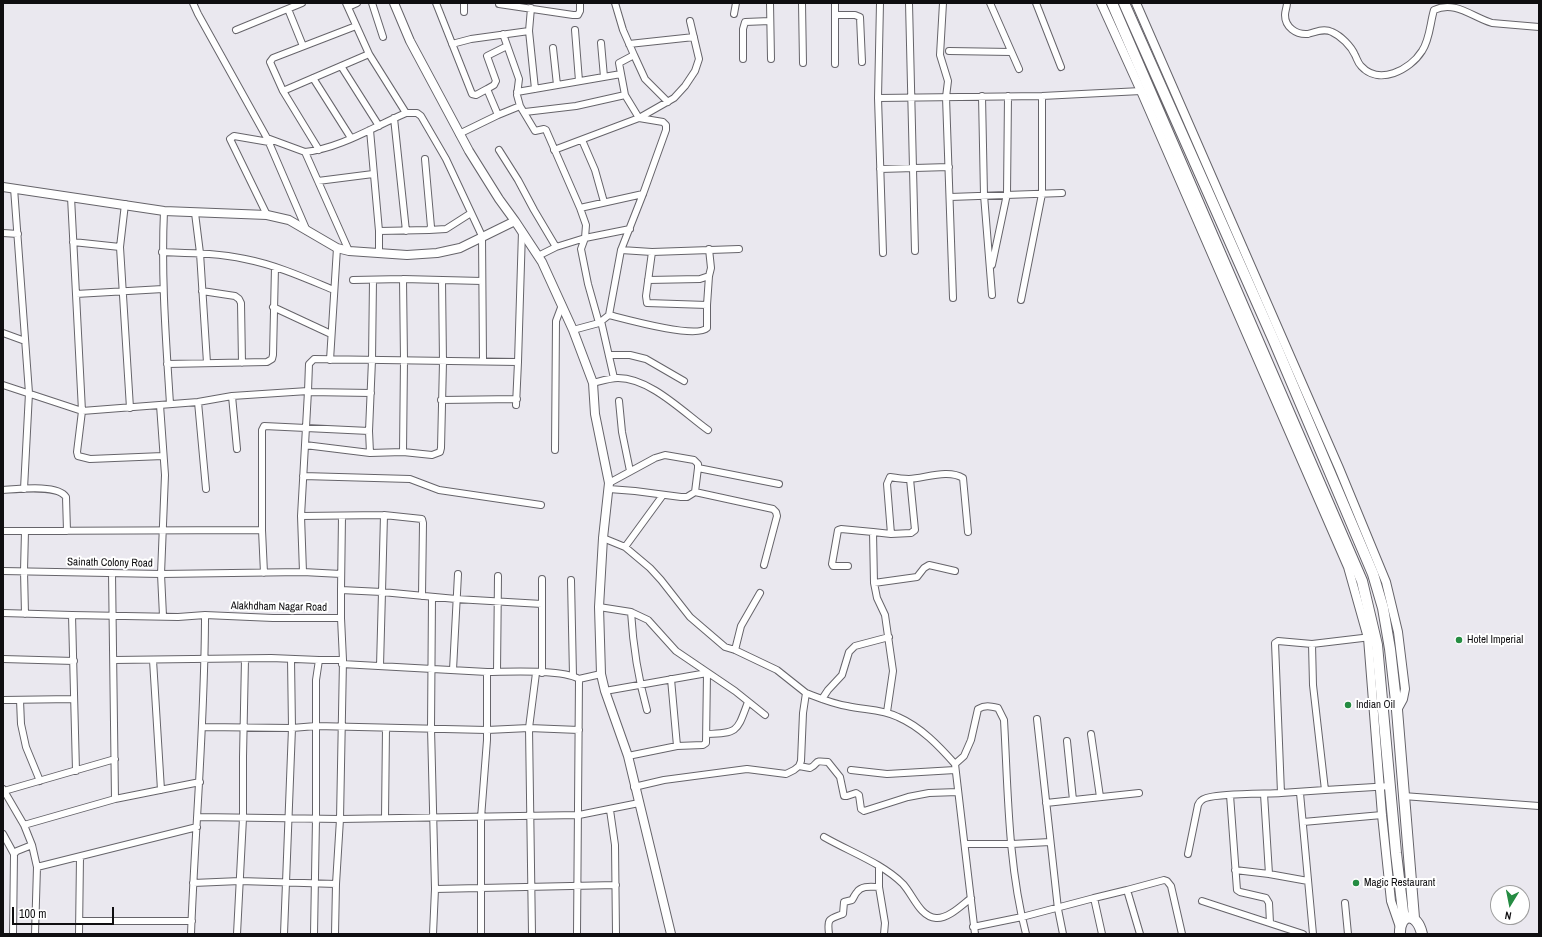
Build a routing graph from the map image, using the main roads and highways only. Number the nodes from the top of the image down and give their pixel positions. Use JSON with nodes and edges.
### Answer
{"nodes":[{"id":1,"x":1112,"y":3,"type":"edge"},
{"id":2,"x":1124,"y":3,"type":"edge"},
{"id":3,"x":1414,"y":918,"type":"junction"},
{"id":4,"x":1401,"y":927,"type":"edge"},
{"id":5,"x":1422,"y":934,"type":"edge"}],
"edges":[{"from":1,"to":4,"type":"main road"},
{"from":2,"to":3,"type":"main road"},
{"from":3,"to":4,"type":"main road"},
{"from":3,"to":5,"type":"main road"}]}
